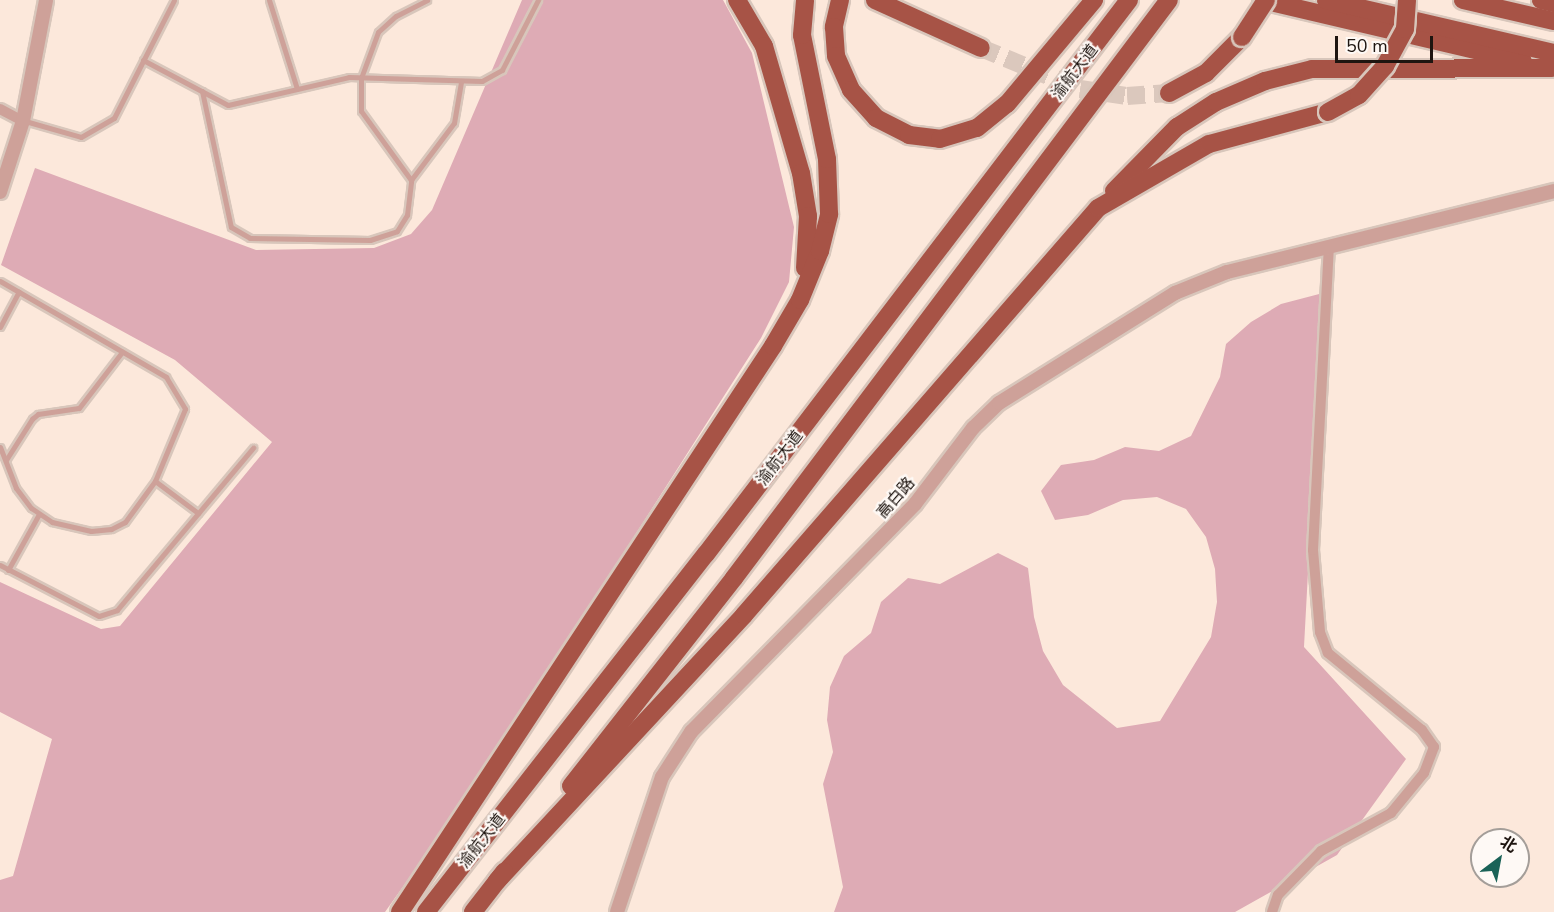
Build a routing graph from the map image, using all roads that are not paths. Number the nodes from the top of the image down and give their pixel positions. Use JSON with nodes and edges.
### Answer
{"nodes":[{"id":1,"x":46,"y":0,"type":"edge"},
{"id":2,"x":174,"y":0,"type":"edge"},
{"id":3,"x":268,"y":0,"type":"edge"},
{"id":4,"x":427,"y":0,"type":"edge"},
{"id":5,"x":538,"y":0,"type":"edge"},
{"id":6,"x":737,"y":0,"type":"edge"},
{"id":7,"x":805,"y":0,"type":"edge"},
{"id":8,"x":840,"y":0,"type":"edge"},
{"id":9,"x":875,"y":0,"type":"edge"},
{"id":10,"x":1129,"y":0,"type":"edge"},
{"id":11,"x":1169,"y":0,"type":"edge"},
{"id":12,"x":1264,"y":0,"type":"edge"},
{"id":13,"x":1326,"y":0,"type":"edge"},
{"id":14,"x":1407,"y":0,"type":"edge"},
{"id":15,"x":1463,"y":0,"type":"edge"},
{"id":16,"x":1541,"y":0,"type":"edge"},
{"id":17,"x":1091,"y":3,"type":"edge"},
{"id":18,"x":1554,"y":3,"type":"edge"},
{"id":19,"x":1554,"y":21,"type":"edge"},
{"id":20,"x":981,"y":48,"type":"tunnel mouth"},
{"id":21,"x":143,"y":60,"type":"junction"},
{"id":22,"x":1554,"y":63,"type":"edge"},
{"id":23,"x":361,"y":78,"type":"junction"},
{"id":24,"x":461,"y":82,"type":"junction"},
{"id":25,"x":297,"y":89,"type":"junction"},
{"id":26,"x":202,"y":91,"type":"junction"},
{"id":27,"x":1169,"y":93,"type":"tunnel mouth"},
{"id":28,"x":0,"y":109,"type":"edge"},
{"id":29,"x":23,"y":121,"type":"junction"},
{"id":30,"x":411,"y":180,"type":"junction"},
{"id":31,"x":1554,"y":191,"type":"edge"},
{"id":32,"x":0,"y":192,"type":"edge"},
{"id":33,"x":1098,"y":208,"type":"junction"},
{"id":34,"x":1329,"y":249,"type":"junction"},
{"id":35,"x":0,"y":281,"type":"edge"},
{"id":36,"x":19,"y":292,"type":"junction"},
{"id":37,"x":800,"y":300,"type":"junction"},
{"id":38,"x":0,"y":327,"type":"edge"},
{"id":39,"x":122,"y":352,"type":"junction"},
{"id":40,"x":0,"y":447,"type":"edge"},
{"id":41,"x":253,"y":448,"type":"dead end"},
{"id":42,"x":6,"y":460,"type":"junction"},
{"id":43,"x":155,"y":481,"type":"junction"},
{"id":44,"x":198,"y":513,"type":"junction"},
{"id":45,"x":39,"y":514,"type":"junction"},
{"id":46,"x":0,"y":565,"type":"edge"},
{"id":47,"x":9,"y":570,"type":"junction"},
{"id":48,"x":497,"y":881,"type":"junction"},
{"id":49,"x":400,"y":912,"type":"edge"},
{"id":50,"x":426,"y":912,"type":"edge"},
{"id":51,"x":473,"y":912,"type":"edge"},
{"id":52,"x":617,"y":912,"type":"edge"},
{"id":53,"x":1272,"y":912,"type":"edge"}],
"edges":[{"from":1,"to":29,"type":"street"},
{"from":2,"to":21,"type":"lane"},
{"from":3,"to":25,"type":"lane"},
{"from":4,"to":23,"type":"lane"},
{"from":5,"to":24,"type":"lane"},
{"from":6,"to":37,"type":"highway"},
{"from":7,"to":37,"type":"highway"},
{"from":8,"to":17,"type":"highway"},
{"from":9,"to":20,"type":"highway"},
{"from":10,"to":50,"type":"highway","name":"渝航大道"},
{"from":11,"to":48,"type":"highway","name":"渝航大道"},
{"from":12,"to":22,"type":"highway"},
{"from":12,"to":27,"type":"highway","bridge":true},
{"from":13,"to":22,"type":"highway"},
{"from":14,"to":33,"type":"highway","bridge":true},
{"from":15,"to":19,"type":"highway"},
{"from":16,"to":18,"type":"highway"},
{"from":21,"to":26,"type":"lane"},
{"from":21,"to":29,"type":"lane"},
{"from":22,"to":33,"type":"highway"},
{"from":23,"to":24,"type":"lane"},
{"from":23,"to":25,"type":"lane"},
{"from":23,"to":30,"type":"lane"},
{"from":24,"to":30,"type":"lane"},
{"from":25,"to":26,"type":"lane"},
{"from":26,"to":30,"type":"lane"},
{"from":28,"to":29,"type":"street"},
{"from":29,"to":32,"type":"street"},
{"from":31,"to":34,"type":"street","name":"高白路"},
{"from":33,"to":48,"type":"highway"},
{"from":34,"to":52,"type":"street","name":"高白路"},
{"from":34,"to":53,"type":"street"},
{"from":35,"to":36,"type":"lane"},
{"from":36,"to":38,"type":"lane"},
{"from":36,"to":39,"type":"lane"},
{"from":37,"to":49,"type":"highway"},
{"from":39,"to":42,"type":"lane"},
{"from":39,"to":43,"type":"lane"},
{"from":40,"to":42,"type":"lane"},
{"from":41,"to":44,"type":"lane"},
{"from":42,"to":45,"type":"lane"},
{"from":43,"to":44,"type":"lane"},
{"from":43,"to":45,"type":"lane"},
{"from":44,"to":47,"type":"lane"},
{"from":45,"to":47,"type":"lane"},
{"from":46,"to":47,"type":"lane"},
{"from":48,"to":51,"type":"highway","name":"渝航大道"}]}
